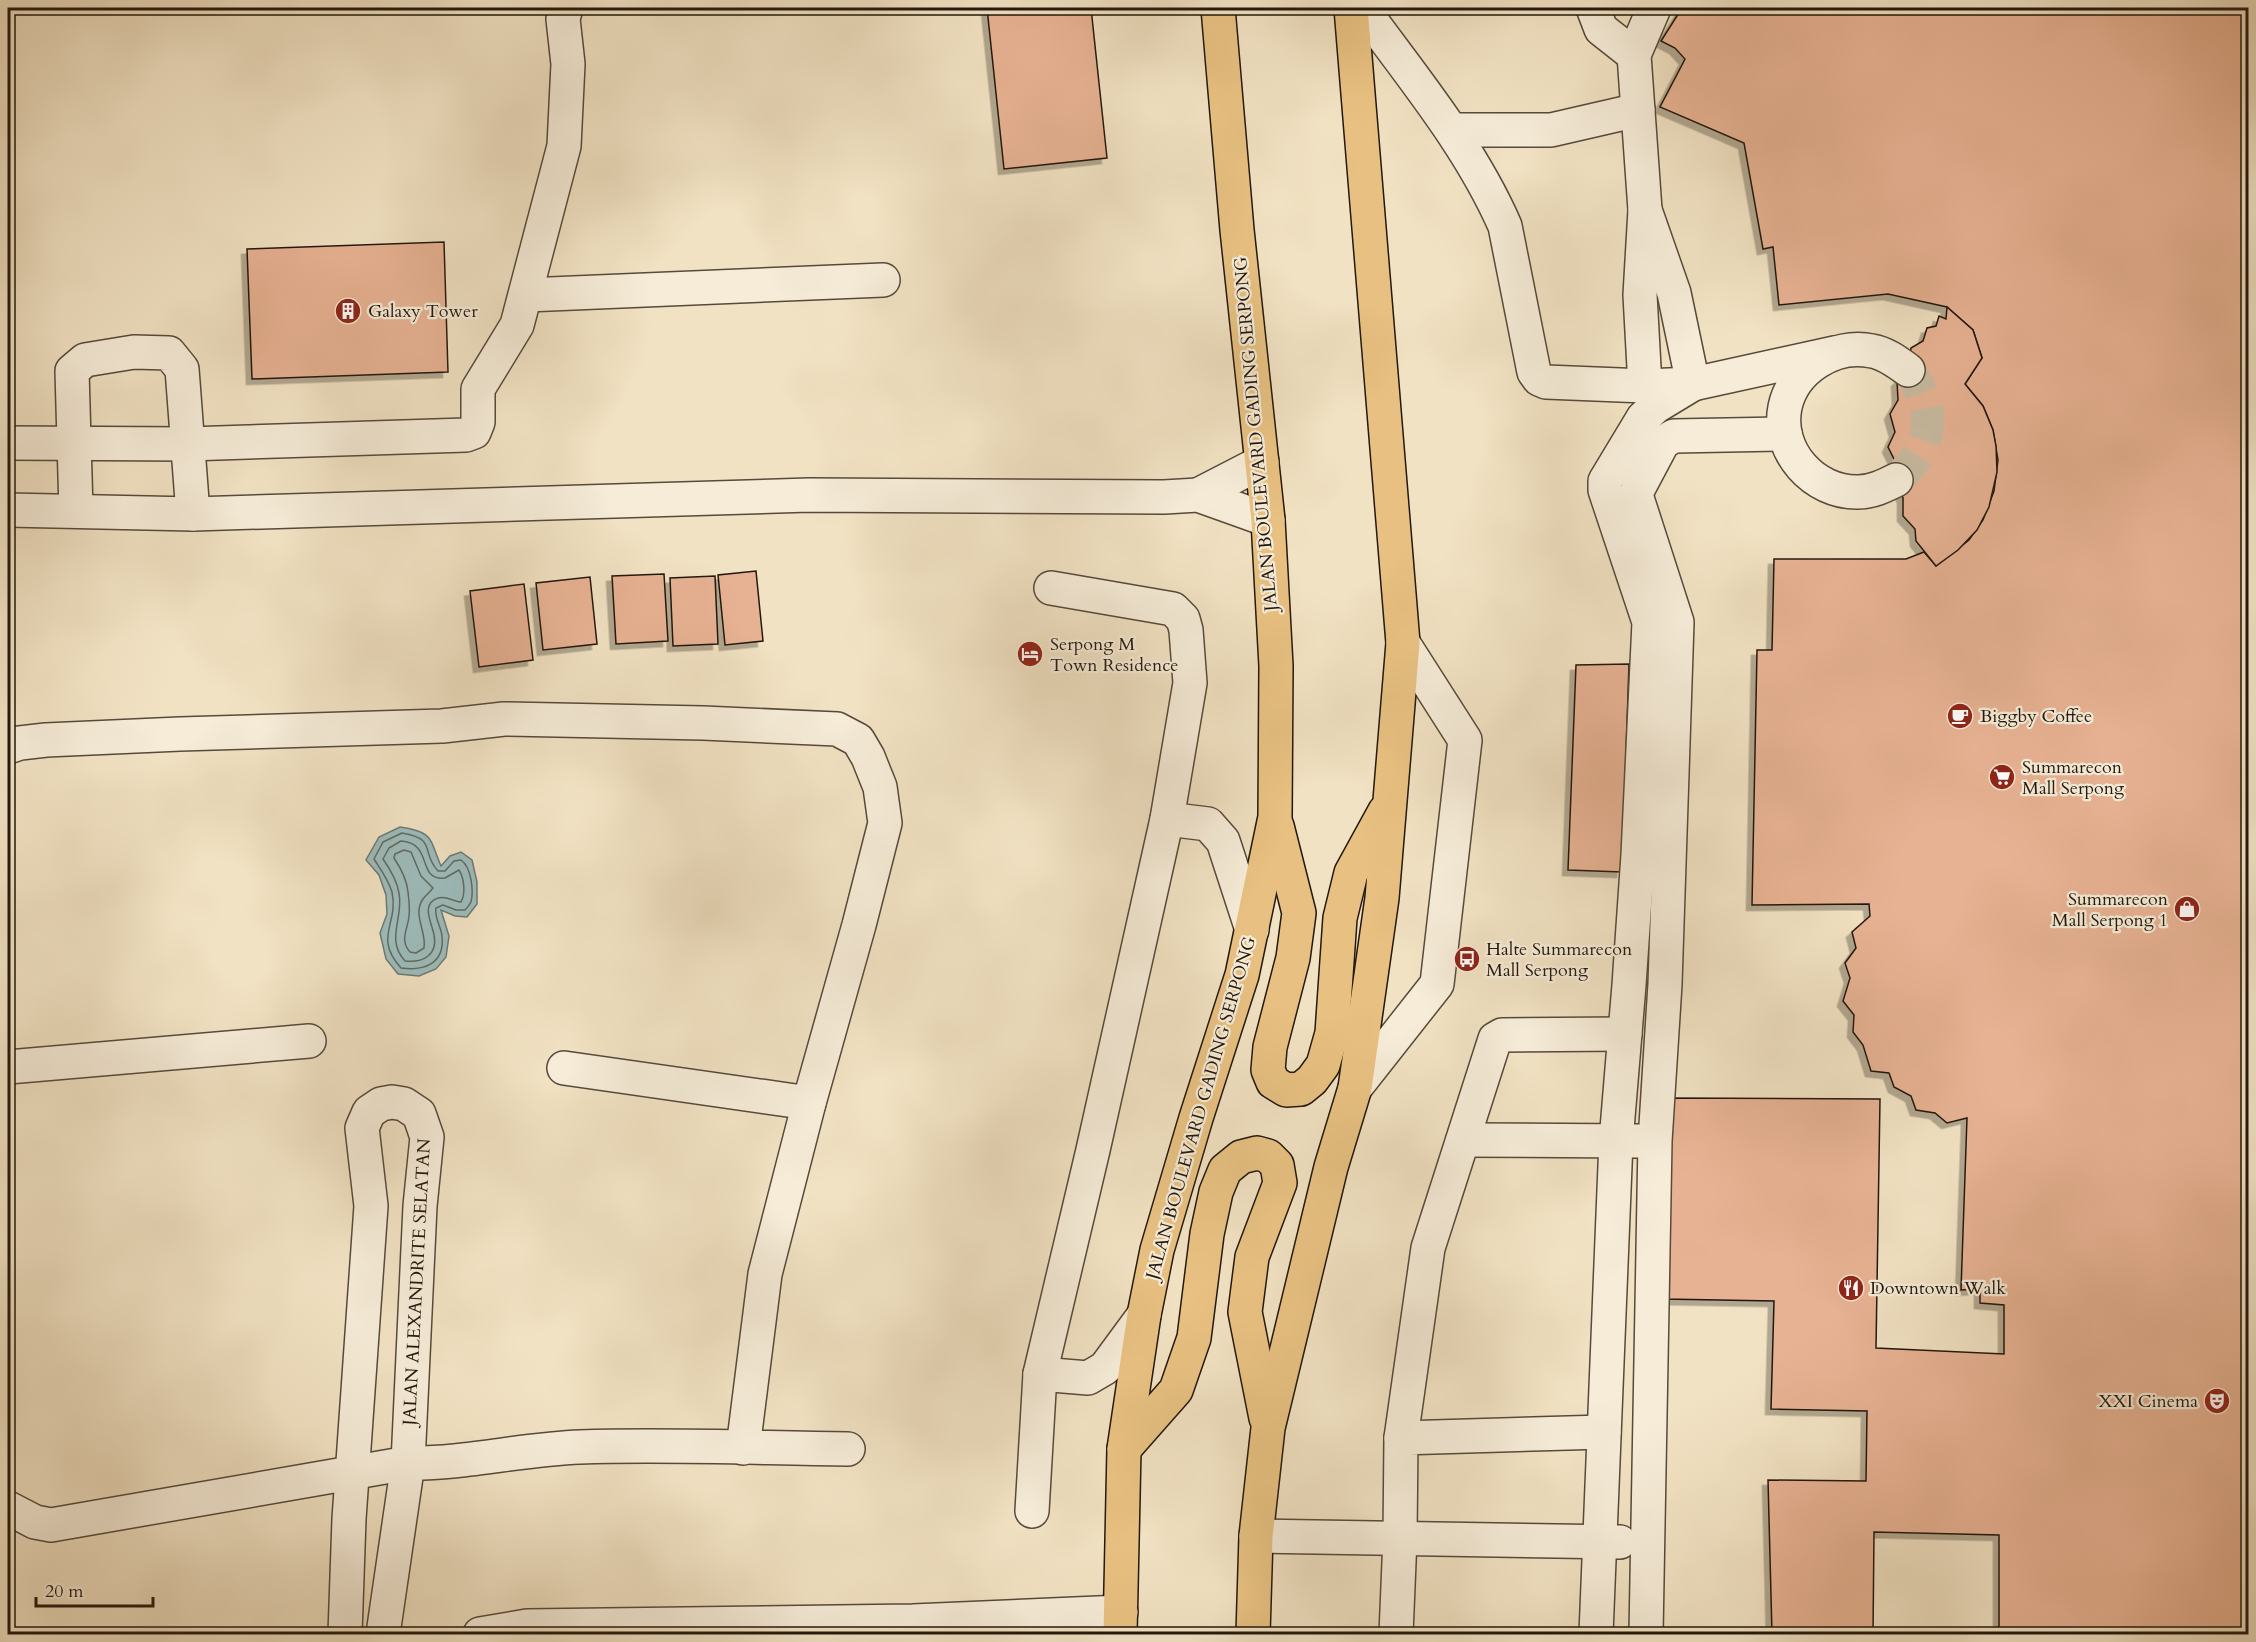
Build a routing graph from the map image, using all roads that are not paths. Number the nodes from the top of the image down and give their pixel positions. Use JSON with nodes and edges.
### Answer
{"nodes":[{"id":1,"x":566,"y":8,"type":"edge"},
{"id":2,"x":1218,"y":8,"type":"edge"},
{"id":3,"x":1351,"y":8,"type":"edge"},
{"id":4,"x":1362,"y":8,"type":"edge"},
{"id":5,"x":1593,"y":8,"type":"edge"},
{"id":6,"x":1654,"y":8,"type":"edge"},
{"id":7,"x":1634,"y":55,"type":"junction"},
{"id":8,"x":1638,"y":110,"type":"junction"},
{"id":9,"x":1452,"y":130,"type":"junction"},
{"id":10,"x":1645,"y":210,"type":"junction"},
{"id":11,"x":883,"y":280,"type":"dead end"},
{"id":12,"x":526,"y":295,"type":"junction"},
{"id":13,"x":1833,"y":353,"type":"junction"},
{"id":14,"x":1908,"y":370,"type":"tunnel mouth"},
{"id":15,"x":1693,"y":384,"type":"junction"},
{"id":16,"x":1645,"y":386,"type":"junction"},
{"id":17,"x":1785,"y":434,"type":"junction"},
{"id":18,"x":74,"y":442,"type":"junction"},
{"id":19,"x":8,"y":443,"type":"edge"},
{"id":20,"x":188,"y":444,"type":"junction"},
{"id":21,"x":1262,"y":462,"type":"junction"},
{"id":22,"x":1896,"y":480,"type":"tunnel mouth"},
{"id":23,"x":1198,"y":495,"type":"junction"},
{"id":24,"x":8,"y":510,"type":"edge"},
{"id":25,"x":76,"y":511,"type":"junction"},
{"id":26,"x":193,"y":514,"type":"junction"},
{"id":27,"x":1268,"y":520,"type":"junction"},
{"id":28,"x":1051,"y":588,"type":"dead end"},
{"id":29,"x":1663,"y":622,"type":"junction"},
{"id":30,"x":1402,"y":643,"type":"junction"},
{"id":31,"x":8,"y":747,"type":"edge"},
{"id":32,"x":1390,"y":802,"type":"junction"},
{"id":33,"x":1275,"y":817,"type":"junction"},
{"id":34,"x":1167,"y":819,"type":"junction"},
{"id":35,"x":1252,"y":930,"type":"junction"},
{"id":36,"x":1665,"y":984,"type":"junction"},
{"id":37,"x":1629,"y":985,"type":"junction"},
{"id":38,"x":1625,"y":1034,"type":"junction"},
{"id":39,"x":309,"y":1041,"type":"dead end"},
{"id":40,"x":8,"y":1067,"type":"edge"},
{"id":41,"x":564,"y":1068,"type":"dead end"},
{"id":42,"x":1355,"y":1088,"type":"junction"},
{"id":43,"x":809,"y":1103,"type":"junction"},
{"id":44,"x":1463,"y":1140,"type":"junction"},
{"id":45,"x":1616,"y":1141,"type":"junction"},
{"id":46,"x":1655,"y":1141,"type":"junction"},
{"id":47,"x":1144,"y":1315,"type":"junction"},
{"id":48,"x":1040,"y":1374,"type":"junction"},
{"id":49,"x":1268,"y":1428,"type":"junction"},
{"id":50,"x":1604,"y":1432,"type":"junction"},
{"id":51,"x":1401,"y":1438,"type":"junction"},
{"id":52,"x":743,"y":1448,"type":"junction"},
{"id":53,"x":848,"y":1449,"type":"dead end"},
{"id":54,"x":1124,"y":1449,"type":"junction"},
{"id":55,"x":408,"y":1463,"type":"junction"},
{"id":56,"x":353,"y":1473,"type":"junction"},
{"id":57,"x":8,"y":1508,"type":"edge"},
{"id":58,"x":1032,"y":1511,"type":"dead end"},
{"id":59,"x":1256,"y":1536,"type":"junction"},
{"id":60,"x":1400,"y":1538,"type":"junction"},
{"id":61,"x":1600,"y":1542,"type":"junction"},
{"id":62,"x":1647,"y":1542,"type":"junction"},
{"id":63,"x":1121,"y":1623,"type":"edge"},
{"id":64,"x":345,"y":1635,"type":"edge"},
{"id":65,"x":383,"y":1635,"type":"edge"},
{"id":66,"x":480,"y":1635,"type":"edge"},
{"id":67,"x":1253,"y":1635,"type":"edge"},
{"id":68,"x":1396,"y":1635,"type":"edge"},
{"id":69,"x":1596,"y":1635,"type":"edge"},
{"id":70,"x":1646,"y":1635,"type":"edge"}],
"edges":[{"from":1,"to":12,"type":"street"},
{"from":2,"to":21,"type":"main road","name":"JALAN BOULEVARD GADING SERPONG"},
{"from":3,"to":30,"type":"main road"},
{"from":4,"to":9,"type":"street"},
{"from":5,"to":7,"type":"street"},
{"from":6,"to":7,"type":"street"},
{"from":7,"to":8,"type":"street"},
{"from":8,"to":9,"type":"street"},
{"from":8,"to":10,"type":"street"},
{"from":9,"to":16,"type":"street"},
{"from":10,"to":15,"type":"street"},
{"from":10,"to":16,"type":"street"},
{"from":11,"to":12,"type":"street"},
{"from":12,"to":20,"type":"street"},
{"from":13,"to":14,"type":"street"},
{"from":13,"to":15,"type":"street"},
{"from":13,"to":17,"type":"street"},
{"from":15,"to":16,"type":"street"},
{"from":15,"to":29,"type":"street"},
{"from":17,"to":22,"type":"street"},
{"from":17,"to":29,"type":"street"},
{"from":18,"to":19,"type":"street"},
{"from":18,"to":20,"type":"street"},
{"from":18,"to":20,"type":"street"},
{"from":18,"to":25,"type":"street"},
{"from":20,"to":26,"type":"street"},
{"from":21,"to":23,"type":"street"},
{"from":21,"to":27,"type":"main road","name":"JALAN BOULEVARD GADING SERPONG"},
{"from":23,"to":26,"type":"street"},
{"from":23,"to":27,"type":"street"},
{"from":24,"to":25,"type":"street"},
{"from":25,"to":26,"type":"street"},
{"from":27,"to":33,"type":"main road","name":"JALAN BOULEVARD GADING SERPONG"},
{"from":28,"to":34,"type":"street"},
{"from":29,"to":36,"type":"street"},
{"from":29,"to":37,"type":"street"},
{"from":30,"to":32,"type":"main road"},
{"from":30,"to":42,"type":"street"},
{"from":31,"to":43,"type":"street"},
{"from":32,"to":33,"type":"main road"},
{"from":32,"to":42,"type":"main road"},
{"from":33,"to":35,"type":"main road","name":"JALAN BOULEVARD GADING SERPONG"},
{"from":34,"to":35,"type":"street"},
{"from":34,"to":48,"type":"street"},
{"from":35,"to":47,"type":"main road","name":"JALAN BOULEVARD GADING SERPONG"},
{"from":36,"to":37,"type":"street"},
{"from":36,"to":46,"type":"street"},
{"from":37,"to":38,"type":"street"},
{"from":38,"to":44,"type":"street"},
{"from":38,"to":45,"type":"street"},
{"from":39,"to":40,"type":"street"},
{"from":41,"to":43,"type":"street"},
{"from":42,"to":49,"type":"main road"},
{"from":43,"to":52,"type":"street"},
{"from":44,"to":45,"type":"street"},
{"from":44,"to":51,"type":"street"},
{"from":45,"to":46,"type":"street"},
{"from":45,"to":50,"type":"street"},
{"from":46,"to":62,"type":"street"},
{"from":47,"to":48,"type":"street"},
{"from":47,"to":54,"type":"main road","name":"JALAN BOULEVARD GADING SERPONG"},
{"from":48,"to":58,"type":"street"},
{"from":49,"to":54,"type":"main road"},
{"from":49,"to":59,"type":"main road"},
{"from":50,"to":51,"type":"street"},
{"from":50,"to":61,"type":"street"},
{"from":51,"to":60,"type":"street"},
{"from":52,"to":53,"type":"street"},
{"from":52,"to":55,"type":"street"},
{"from":54,"to":63,"type":"main road","name":"JALAN BOULEVARD GADING SERPONG"},
{"from":55,"to":56,"type":"street"},
{"from":55,"to":56,"type":"street","name":"JALAN ALEXANDRITE SELATAN"},
{"from":55,"to":65,"type":"street","name":"JALAN ALEXANDRITE SELATAN"},
{"from":56,"to":57,"type":"street"},
{"from":56,"to":64,"type":"street","name":"JALAN ALEXANDRITE SELATAN"},
{"from":59,"to":60,"type":"street"},
{"from":59,"to":67,"type":"main road"},
{"from":60,"to":61,"type":"street"},
{"from":60,"to":68,"type":"street"},
{"from":61,"to":62,"type":"street"},
{"from":61,"to":69,"type":"street"},
{"from":62,"to":70,"type":"street"},
{"from":63,"to":66,"type":"street"}]}
